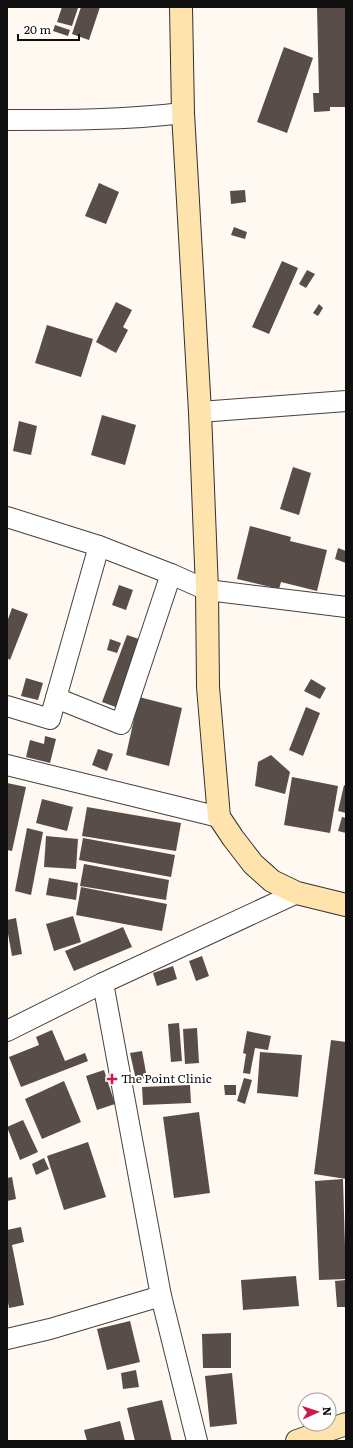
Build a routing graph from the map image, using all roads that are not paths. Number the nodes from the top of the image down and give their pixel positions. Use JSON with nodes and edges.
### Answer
{"nodes":[{"id":1,"x":181,"y":7,"type":"edge"},
{"id":2,"x":183,"y":113,"type":"junction"},
{"id":3,"x":7,"y":120,"type":"edge"},
{"id":4,"x":346,"y":401,"type":"edge"},
{"id":5,"x":200,"y":412,"type":"junction"},
{"id":6,"x":7,"y":517,"type":"edge"},
{"id":7,"x":99,"y":546,"type":"junction"},
{"id":8,"x":171,"y":574,"type":"junction"},
{"id":9,"x":207,"y":590,"type":"junction"},
{"id":10,"x":346,"y":607,"type":"edge"},
{"id":11,"x":56,"y":698,"type":"junction"},
{"id":12,"x":7,"y":706,"type":"edge"},
{"id":13,"x":7,"y":765,"type":"edge"},
{"id":14,"x":219,"y":817,"type":"junction"},
{"id":15,"x":297,"y":893,"type":"junction"},
{"id":16,"x":346,"y":905,"type":"edge"},
{"id":17,"x":103,"y":983,"type":"junction"},
{"id":18,"x":7,"y":1031,"type":"edge"},
{"id":19,"x":161,"y":1296,"type":"junction"},
{"id":20,"x":7,"y":1338,"type":"edge"},
{"id":21,"x":346,"y":1424,"type":"edge"},
{"id":22,"x":197,"y":1441,"type":"edge"},
{"id":23,"x":296,"y":1441,"type":"edge"}],
"edges":[{"from":1,"to":2,"type":"main road"},
{"from":2,"to":3,"type":"street"},
{"from":2,"to":5,"type":"main road"},
{"from":4,"to":5,"type":"street"},
{"from":5,"to":9,"type":"main road"},
{"from":6,"to":7,"type":"street"},
{"from":7,"to":8,"type":"street"},
{"from":7,"to":11,"type":"street"},
{"from":8,"to":9,"type":"street"},
{"from":8,"to":11,"type":"street"},
{"from":9,"to":10,"type":"street"},
{"from":9,"to":14,"type":"main road"},
{"from":11,"to":12,"type":"street"},
{"from":13,"to":14,"type":"street"},
{"from":14,"to":15,"type":"main road"},
{"from":15,"to":16,"type":"main road"},
{"from":15,"to":17,"type":"street"},
{"from":17,"to":18,"type":"street"},
{"from":17,"to":19,"type":"street"},
{"from":19,"to":20,"type":"street"},
{"from":19,"to":22,"type":"street"},
{"from":21,"to":23,"type":"main road"}]}
